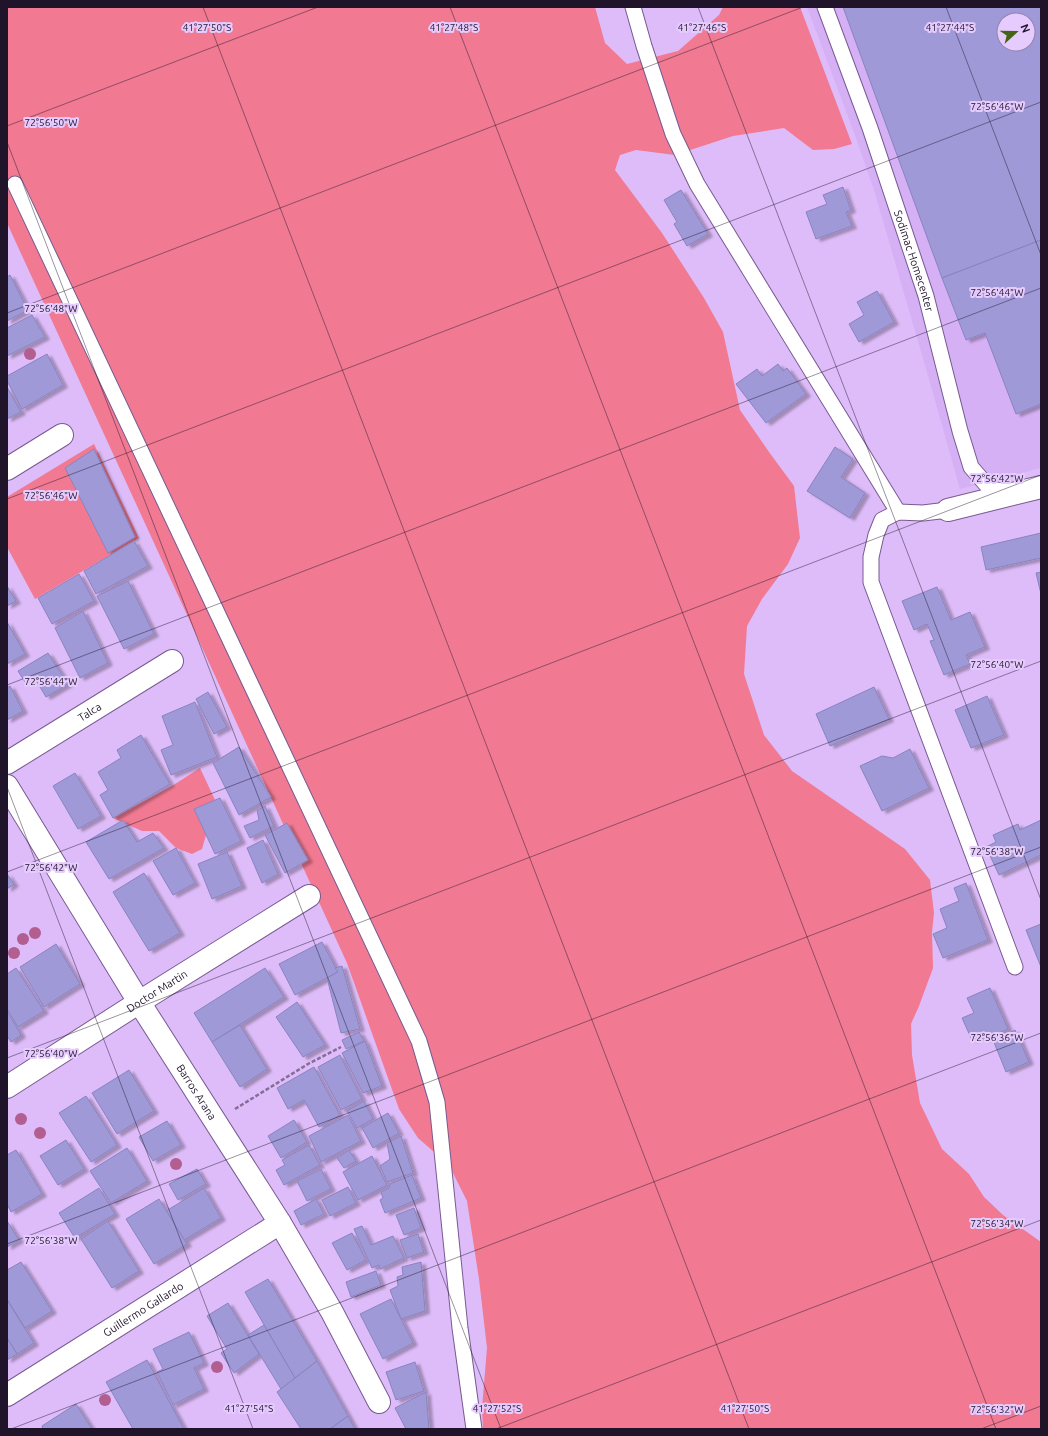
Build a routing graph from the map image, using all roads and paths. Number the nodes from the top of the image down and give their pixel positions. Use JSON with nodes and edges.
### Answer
{"nodes":[{"id":1,"x":633,"y":7,"type":"edge"},
{"id":2,"x":825,"y":7,"type":"edge"},
{"id":3,"x":15,"y":184,"type":"dead end"},
{"id":4,"x":62,"y":435,"type":"dead end"},
{"id":5,"x":7,"y":469,"type":"edge"},
{"id":6,"x":1041,"y":487,"type":"edge"},
{"id":7,"x":1016,"y":493,"type":"junction"},
{"id":8,"x":948,"y":510,"type":"joint"},
{"id":9,"x":898,"y":512,"type":"junction"},
{"id":10,"x":172,"y":661,"type":"dead end"},
{"id":11,"x":7,"y":763,"type":"edge"},
{"id":12,"x":7,"y":786,"type":"edge"},
{"id":13,"x":309,"y":896,"type":"dead end"},
{"id":14,"x":1015,"y":967,"type":"dead end"},
{"id":15,"x":139,"y":1002,"type":"junction"},
{"id":16,"x":341,"y":1047,"type":"dead end"},
{"id":17,"x":7,"y":1087,"type":"edge"},
{"id":18,"x":235,"y":1110,"type":"dead end"},
{"id":19,"x":280,"y":1223,"type":"junction"},
{"id":20,"x":7,"y":1395,"type":"edge"},
{"id":21,"x":379,"y":1402,"type":"dead end"},
{"id":22,"x":474,"y":1429,"type":"edge"}],
"edges":[{"from":1,"to":9,"type":"lane"},
{"from":2,"to":7,"type":"lane","name":"Sodimac Homecenter"},
{"from":3,"to":22,"type":"lane"},
{"from":4,"to":5,"type":"street"},
{"from":6,"to":7,"type":"street"},
{"from":7,"to":8,"type":"street"},
{"from":8,"to":9,"type":"lane"},
{"from":9,"to":14,"type":"lane"},
{"from":10,"to":11,"type":"street","name":"Talca"},
{"from":12,"to":15,"type":"street","name":"Barros Arana"},
{"from":13,"to":15,"type":"street","name":"Doctor Martin"},
{"from":15,"to":17,"type":"street","name":"Doctor Martin"},
{"from":15,"to":19,"type":"street","name":"Barros Arana"},
{"from":16,"to":18,"type":"path"},
{"from":19,"to":20,"type":"street","name":"Guillermo Gallardo"},
{"from":19,"to":21,"type":"street","name":"Barros Arana"}]}
